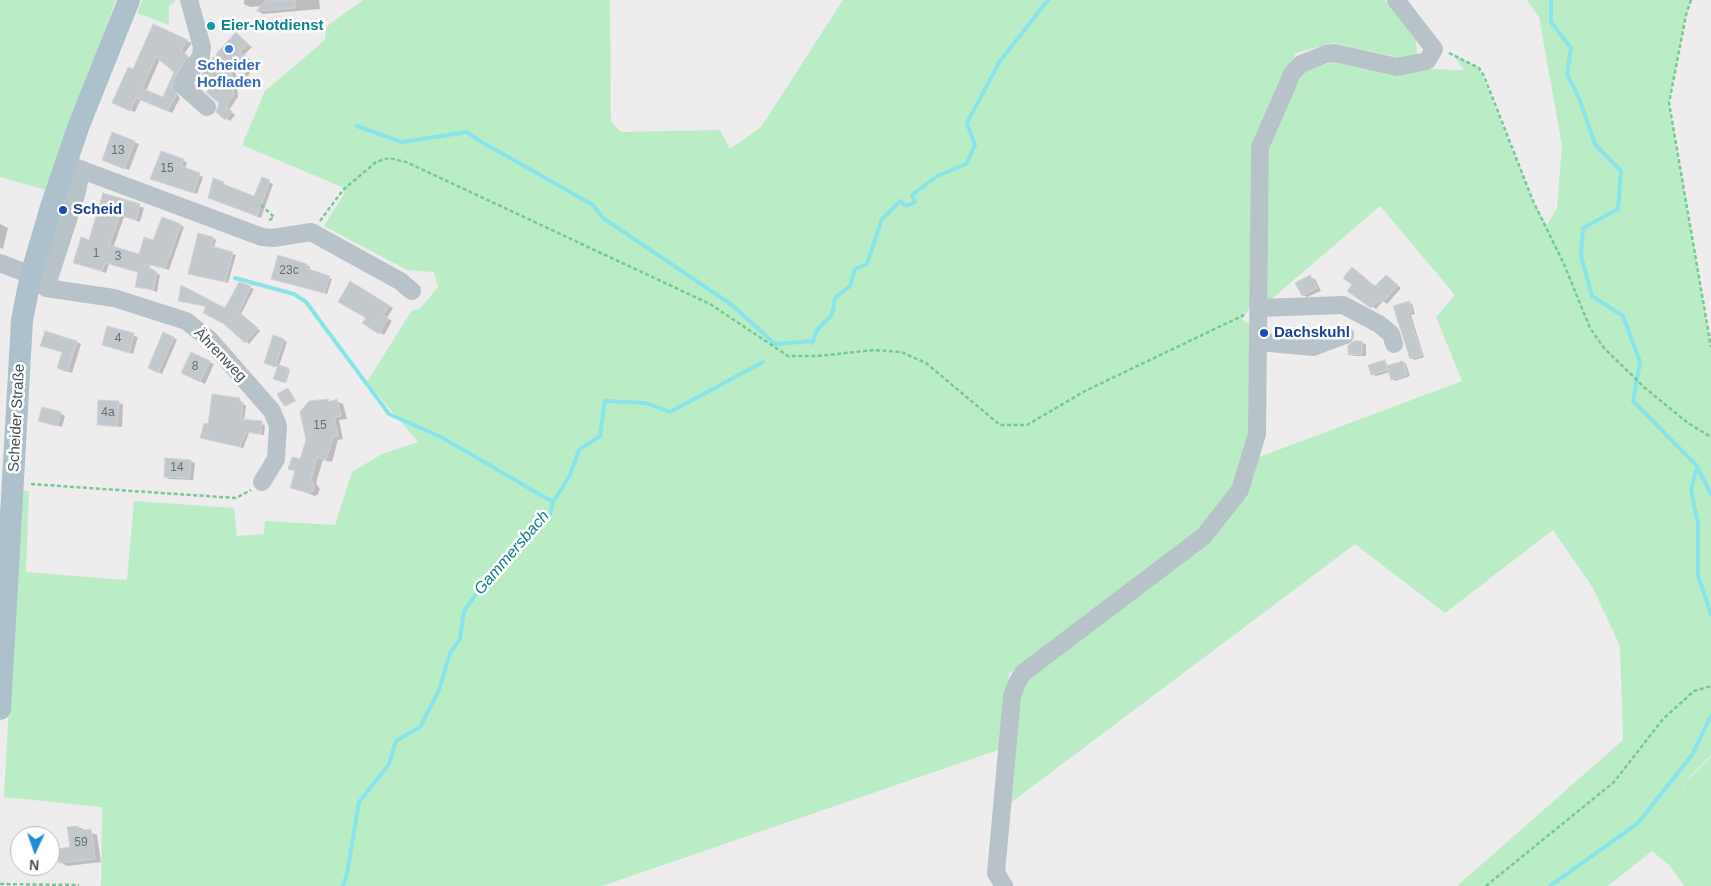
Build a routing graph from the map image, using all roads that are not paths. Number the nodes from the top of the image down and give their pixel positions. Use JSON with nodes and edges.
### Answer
{"nodes":[{"id":1,"x":129,"y":0,"type":"edge"},
{"id":2,"x":189,"y":0,"type":"edge"},
{"id":3,"x":1396,"y":0,"type":"edge"},
{"id":4,"x":207,"y":107,"type":"dead end"},
{"id":5,"x":74,"y":166,"type":"junction"},
{"id":6,"x":0,"y":263,"type":"edge"},
{"id":7,"x":39,"y":282,"type":"junction"},
{"id":8,"x":412,"y":291,"type":"dead end"},
{"id":9,"x":1259,"y":308,"type":"junction"},
{"id":10,"x":1345,"y":336,"type":"dead end"},
{"id":11,"x":1258,"y":342,"type":"junction"},
{"id":12,"x":1394,"y":344,"type":"dead end"},
{"id":13,"x":262,"y":482,"type":"road end"},
{"id":14,"x":2,"y":609,"type":"edge"},
{"id":15,"x":0,"y":709,"type":"edge"},
{"id":16,"x":1000,"y":880,"type":"edge"}],
"edges":[{"from":1,"to":5,"type":"main road","name":"Scheider Straße"},
{"from":2,"to":4,"type":"street"},
{"from":3,"to":9,"type":"street"},
{"from":5,"to":7,"type":"main road","name":"Scheider Straße"},
{"from":5,"to":8,"type":"street"},
{"from":6,"to":7,"type":"street","name":"Ährenweg"},
{"from":7,"to":13,"type":"street","name":"Ährenweg"},
{"from":7,"to":14,"type":"main road","name":"Scheider Straße"},
{"from":9,"to":11,"type":"street"},
{"from":9,"to":12,"type":"street"},
{"from":10,"to":11,"type":"street"},
{"from":11,"to":16,"type":"street"},
{"from":14,"to":15,"type":"main road","name":"Scheider Straße"}]}
